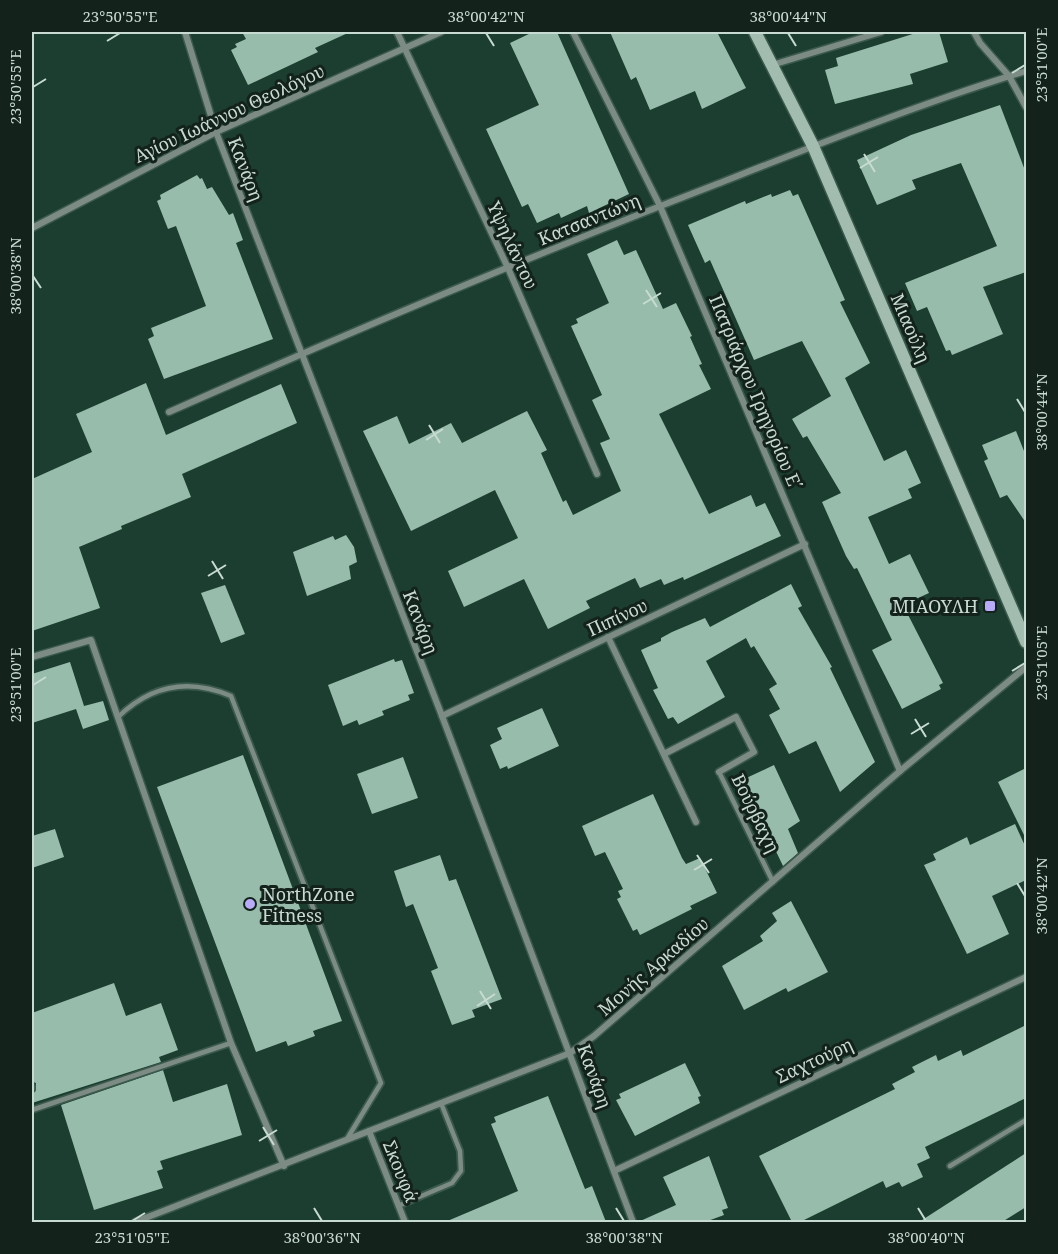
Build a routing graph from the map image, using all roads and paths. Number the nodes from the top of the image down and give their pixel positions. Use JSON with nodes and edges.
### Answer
{"nodes":[{"id":1,"x":185,"y":32,"type":"edge"},
{"id":2,"x":397,"y":32,"type":"edge"},
{"id":3,"x":441,"y":32,"type":"edge"},
{"id":4,"x":573,"y":32,"type":"edge"},
{"id":5,"x":754,"y":32,"type":"edge"},
{"id":6,"x":881,"y":32,"type":"edge"},
{"id":7,"x":974,"y":32,"type":"edge"},
{"id":8,"x":404,"y":48,"type":"junction"},
{"id":9,"x":772,"y":65,"type":"junction"},
{"id":10,"x":1026,"y":71,"type":"edge"},
{"id":11,"x":1009,"y":76,"type":"junction"},
{"id":12,"x":1026,"y":107,"type":"edge"},
{"id":13,"x":216,"y":132,"type":"junction"},
{"id":14,"x":813,"y":146,"type":"junction"},
{"id":15,"x":660,"y":206,"type":"junction"},
{"id":16,"x":32,"y":228,"type":"edge"},
{"id":17,"x":508,"y":268,"type":"junction"},
{"id":18,"x":300,"y":354,"type":"junction"},
{"id":19,"x":169,"y":412,"type":"dead end"},
{"id":20,"x":597,"y":474,"type":"dead end"},
{"id":21,"x":805,"y":544,"type":"junction"},
{"id":22,"x":608,"y":637,"type":"junction"},
{"id":23,"x":1026,"y":642,"type":"edge"},
{"id":24,"x":32,"y":657,"type":"edge"},
{"id":25,"x":1026,"y":667,"type":"edge"},
{"id":26,"x":442,"y":716,"type":"junction"},
{"id":27,"x":118,"y":717,"type":"junction"},
{"id":28,"x":664,"y":754,"type":"junction"},
{"id":29,"x":900,"y":771,"type":"junction"},
{"id":30,"x":719,"y":772,"type":"joint"},
{"id":31,"x":696,"y":822,"type":"dead end"},
{"id":32,"x":774,"y":882,"type":"junction"},
{"id":33,"x":1026,"y":977,"type":"edge"},
{"id":34,"x":231,"y":1043,"type":"junction"},
{"id":35,"x":570,"y":1053,"type":"junction"},
{"id":36,"x":441,"y":1103,"type":"junction"},
{"id":37,"x":32,"y":1110,"type":"edge"},
{"id":38,"x":1026,"y":1120,"type":"edge"},
{"id":39,"x":369,"y":1131,"type":"junction"},
{"id":40,"x":347,"y":1139,"type":"junction"},
{"id":41,"x":284,"y":1166,"type":"junction"},
{"id":42,"x":950,"y":1166,"type":"dead end"},
{"id":43,"x":614,"y":1171,"type":"junction"},
{"id":44,"x":398,"y":1206,"type":"junction"},
{"id":45,"x":135,"y":1222,"type":"edge"},
{"id":46,"x":405,"y":1222,"type":"edge"},
{"id":47,"x":633,"y":1222,"type":"edge"}],
"edges":[{"from":1,"to":13,"type":"street","name":"Κανάρη"},
{"from":2,"to":8,"type":"street","name":"Υψηλάντου"},
{"from":3,"to":8,"type":"street","name":"Αγίου Ιωάννου Θεολόγου"},
{"from":4,"to":15,"type":"street","name":"Πατριάρχου Γρηγορίου Ε΄"},
{"from":5,"to":9,"type":"street","name":"Μιαούλη"},
{"from":6,"to":9,"type":"street"},
{"from":7,"to":11,"type":"street"},
{"from":8,"to":13,"type":"street","name":"Αγίου Ιωάννου Θεολόγου"},
{"from":8,"to":17,"type":"street","name":"Υψηλάντου"},
{"from":9,"to":14,"type":"street","name":"Μιαούλη"},
{"from":10,"to":11,"type":"street","name":"Κατσαντώνη"},
{"from":11,"to":12,"type":"street"},
{"from":11,"to":14,"type":"street","name":"Κατσαντώνη"},
{"from":13,"to":16,"type":"street","name":"Αγίου Ιωάννου Θεολόγου"},
{"from":13,"to":18,"type":"street","name":"Κανάρη"},
{"from":14,"to":15,"type":"street","name":"Κατσαντώνη"},
{"from":14,"to":23,"type":"street","name":"Μιαούλη"},
{"from":15,"to":17,"type":"street","name":"Κατσαντώνη"},
{"from":15,"to":21,"type":"street","name":"Πατριάρχου Γρηγορίου Ε΄"},
{"from":17,"to":18,"type":"street","name":"Κατσαντώνη"},
{"from":17,"to":20,"type":"street","name":"Υψηλάντου"},
{"from":18,"to":19,"type":"street","name":"Κατσαντώνη"},
{"from":18,"to":26,"type":"street","name":"Κανάρη"},
{"from":21,"to":22,"type":"street","name":"Πιπίνου"},
{"from":21,"to":29,"type":"street","name":"Πατριάρχου Γρηγορίου Ε΄"},
{"from":22,"to":26,"type":"street","name":"Πιπίνου"},
{"from":22,"to":28,"type":"street"},
{"from":24,"to":27,"type":"street"},
{"from":25,"to":29,"type":"street","name":"Μονής Αρκαδίου"},
{"from":26,"to":35,"type":"street","name":"Κανάρη"},
{"from":27,"to":34,"type":"street"},
{"from":27,"to":40,"type":"lane"},
{"from":28,"to":30,"type":"street","name":"Βούρβαχη"},
{"from":28,"to":31,"type":"street"},
{"from":29,"to":32,"type":"street","name":"Μονής Αρκαδίου"},
{"from":30,"to":32,"type":"lane","name":"Βούρβαχη"},
{"from":32,"to":35,"type":"street","name":"Μονής Αρκαδίου"},
{"from":33,"to":43,"type":"street","name":"Σαχτούρη"},
{"from":34,"to":37,"type":"lane"},
{"from":34,"to":41,"type":"street"},
{"from":35,"to":36,"type":"street","name":"Μονής Αρκαδίου"},
{"from":35,"to":43,"type":"street","name":"Κανάρη"},
{"from":36,"to":39,"type":"street","name":"Μονής Αρκαδίου"},
{"from":36,"to":44,"type":"lane"},
{"from":38,"to":42,"type":"lane"},
{"from":39,"to":40,"type":"street","name":"Μονής Αρκαδίου"},
{"from":39,"to":44,"type":"street","name":"Σκουφά"},
{"from":40,"to":41,"type":"street","name":"Μονής Αρκαδίου"},
{"from":41,"to":45,"type":"street","name":"Μονής Αρκαδίου"},
{"from":43,"to":47,"type":"street","name":"Κανάρη"},
{"from":44,"to":46,"type":"street","name":"Σκουφά"}]}
